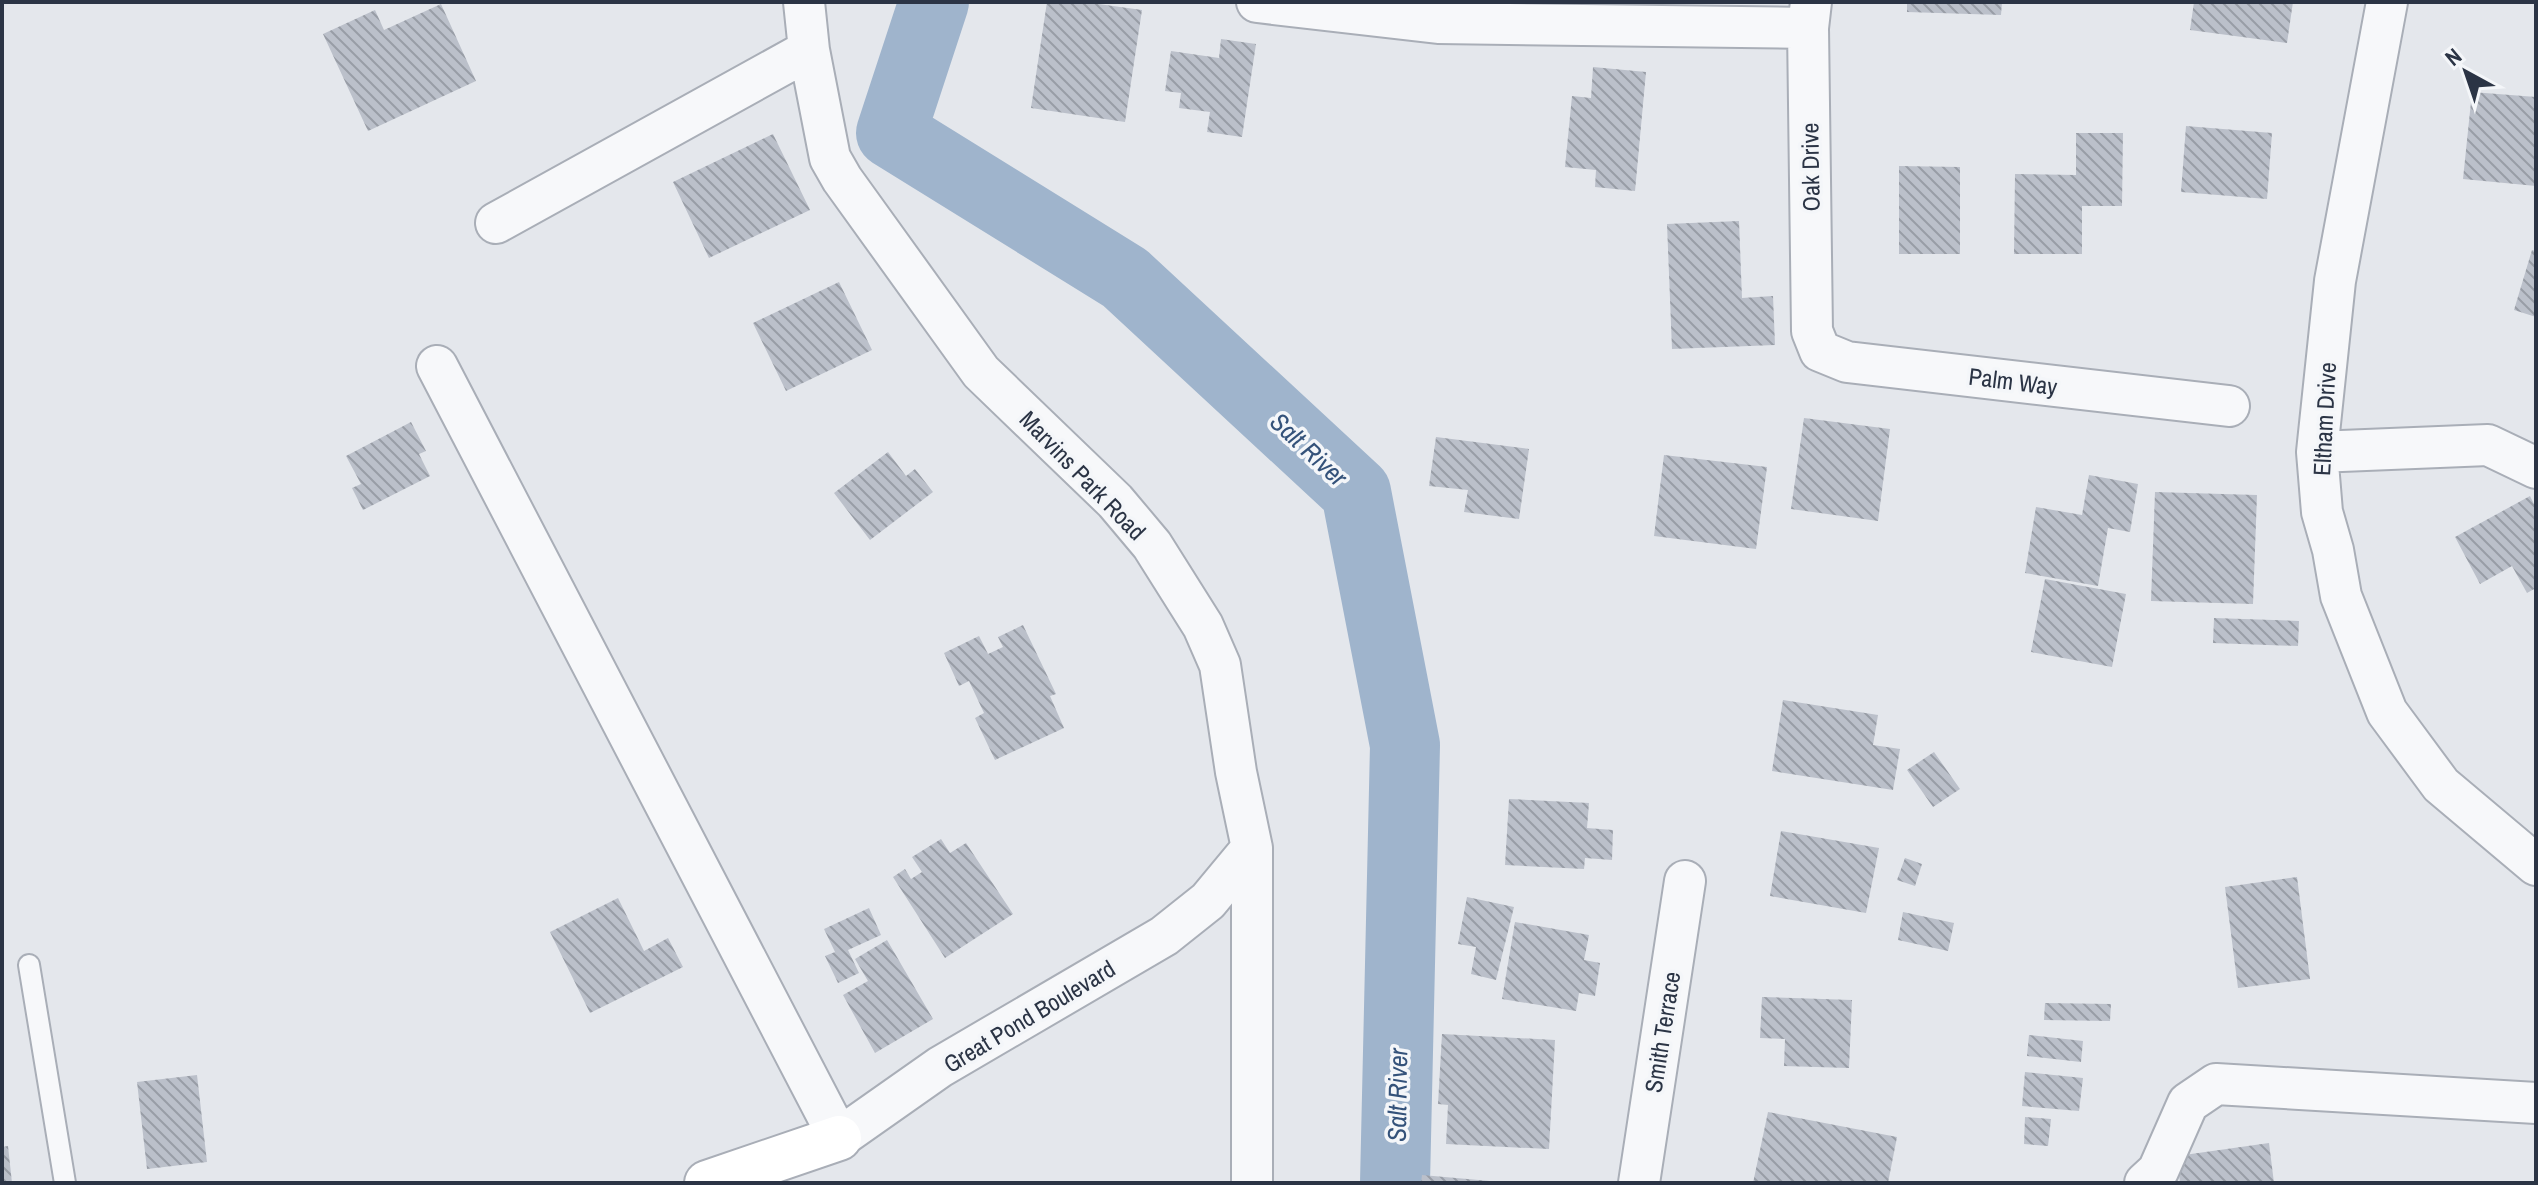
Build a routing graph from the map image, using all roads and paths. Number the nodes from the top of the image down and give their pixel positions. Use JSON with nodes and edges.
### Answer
{"nodes":[{"id":1,"x":804,"y":2,"type":"edge"},
{"id":2,"x":1257,"y":2,"type":"edge"},
{"id":3,"x":2387,"y":2,"type":"edge"},
{"id":4,"x":1809,"y":15,"type":"edge"},
{"id":5,"x":809,"y":50,"type":"junction"},
{"id":6,"x":496,"y":223,"type":"dead end"},
{"id":7,"x":1812,"y":331,"type":"joint"},
{"id":8,"x":437,"y":366,"type":"dead end"},
{"id":9,"x":2229,"y":406,"type":"dead end"},
{"id":10,"x":2317,"y":452,"type":"junction"},
{"id":11,"x":2536,"y":468,"type":"edge"},
{"id":12,"x":1252,"y":848,"type":"junction"},
{"id":13,"x":2536,"y":865,"type":"edge"},
{"id":14,"x":1685,"y":881,"type":"dead end"},
{"id":15,"x":29,"y":965,"type":"dead end"},
{"id":16,"x":2536,"y":1103,"type":"edge"},
{"id":17,"x":839,"y":1138,"type":"junction"},
{"id":18,"x":65,"y":1183,"type":"edge"},
{"id":19,"x":707,"y":1183,"type":"edge"},
{"id":20,"x":805,"y":1183,"type":"edge"},
{"id":21,"x":1252,"y":1183,"type":"edge"},
{"id":22,"x":1639,"y":1183,"type":"edge"},
{"id":23,"x":2145,"y":1183,"type":"edge"}],
"edges":[{"from":1,"to":5,"type":"street","name":"Marvins Park Road"},
{"from":2,"to":4,"type":"street"},
{"from":3,"to":10,"type":"street","name":"Eltham Drive"},
{"from":4,"to":7,"type":"street","name":"Oak Drive"},
{"from":5,"to":6,"type":"street"},
{"from":5,"to":12,"type":"street","name":"Marvins Park Road"},
{"from":7,"to":9,"type":"street","name":"Palm Way"},
{"from":8,"to":17,"type":"street"},
{"from":10,"to":11,"type":"street"},
{"from":10,"to":13,"type":"street","name":"Eltham Drive"},
{"from":12,"to":17,"type":"street","name":"Great Pond Boulevard"},
{"from":12,"to":21,"type":"street","name":"Marvins Park Road"},
{"from":14,"to":22,"type":"street","name":"Smith Terrace"},
{"from":15,"to":18,"type":"lane"},
{"from":16,"to":23,"type":"street"},
{"from":17,"to":19,"type":"street"},
{"from":17,"to":20,"type":"street","name":"Great Pond Boulevard"}]}
